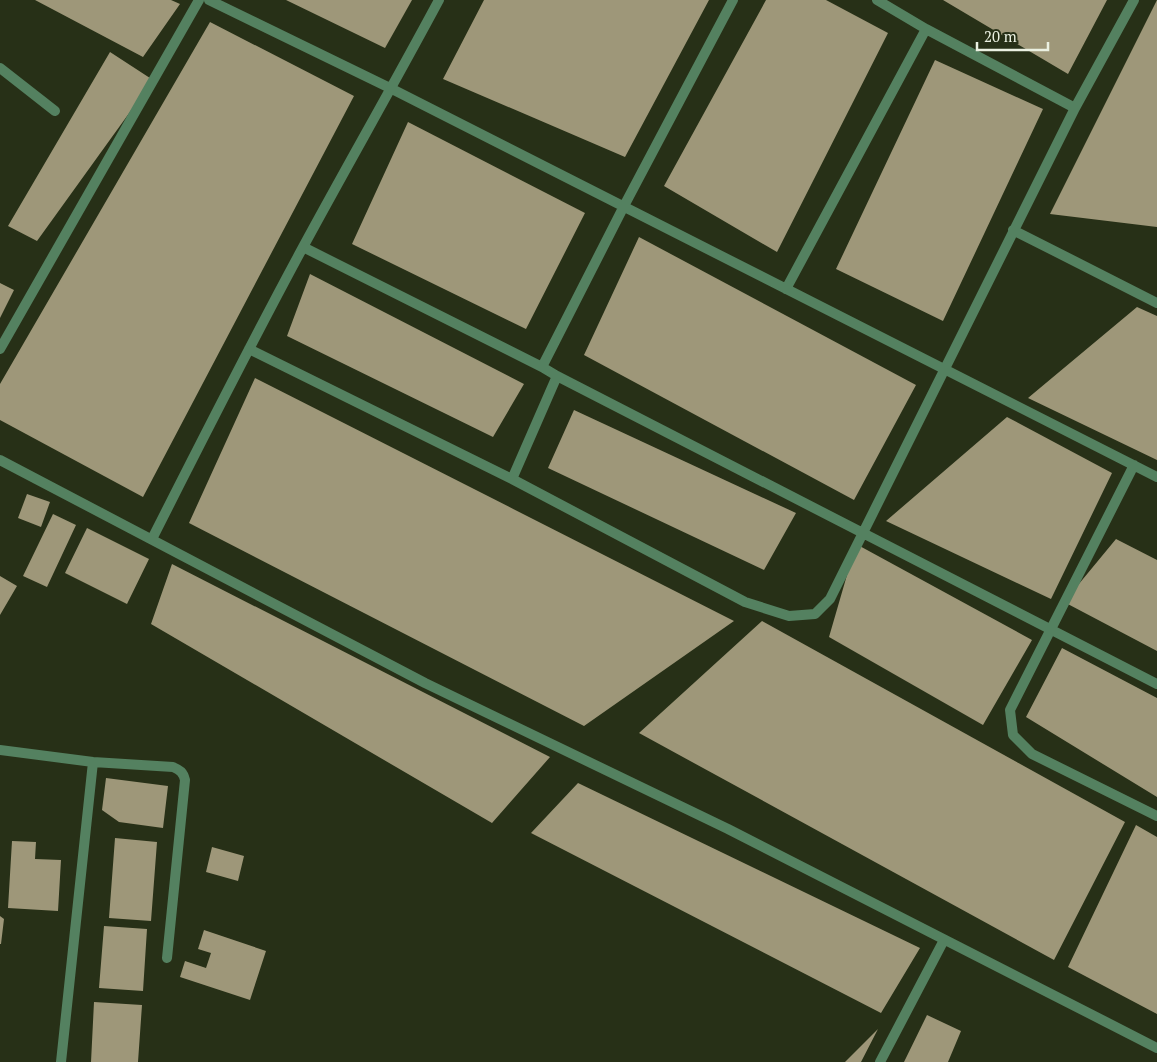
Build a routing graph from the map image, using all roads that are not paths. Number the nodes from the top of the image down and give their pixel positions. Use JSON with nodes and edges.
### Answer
{"nodes":[{"id":1,"x":199,"y":0,"type":"edge"},
{"id":2,"x":209,"y":0,"type":"edge"},
{"id":3,"x":439,"y":0,"type":"edge"},
{"id":4,"x":733,"y":0,"type":"edge"},
{"id":5,"x":877,"y":0,"type":"edge"},
{"id":6,"x":1134,"y":0,"type":"edge"},
{"id":7,"x":926,"y":29,"type":"junction"},
{"id":8,"x":0,"y":68,"type":"edge"},
{"id":9,"x":392,"y":89,"type":"junction"},
{"id":10,"x":1075,"y":108,"type":"junction"},
{"id":11,"x":55,"y":111,"type":"dead end"},
{"id":12,"x":624,"y":206,"type":"junction"},
{"id":13,"x":1013,"y":230,"type":"junction"},
{"id":14,"x":303,"y":248,"type":"junction"},
{"id":15,"x":786,"y":289,"type":"junction"},
{"id":16,"x":1157,"y":303,"type":"edge"},
{"id":17,"x":0,"y":348,"type":"edge"},
{"id":18,"x":248,"y":350,"type":"junction"},
{"id":19,"x":542,"y":367,"type":"junction"},
{"id":20,"x":944,"y":369,"type":"junction"},
{"id":21,"x":557,"y":376,"type":"junction"},
{"id":22,"x":0,"y":460,"type":"edge"},
{"id":23,"x":1134,"y":465,"type":"junction"},
{"id":24,"x":1157,"y":477,"type":"edge"},
{"id":25,"x":512,"y":479,"type":"junction"},
{"id":26,"x":862,"y":533,"type":"junction"},
{"id":27,"x":152,"y":539,"type":"junction"},
{"id":28,"x":1051,"y":629,"type":"junction"},
{"id":29,"x":1157,"y":684,"type":"edge"},
{"id":30,"x":0,"y":750,"type":"edge"},
{"id":31,"x":93,"y":762,"type":"junction"},
{"id":32,"x":1157,"y":816,"type":"edge"},
{"id":33,"x":944,"y":940,"type":"junction"},
{"id":34,"x":167,"y":958,"type":"dead end"},
{"id":35,"x":1157,"y":1048,"type":"edge"},
{"id":36,"x":61,"y":1062,"type":"edge"},
{"id":37,"x":880,"y":1062,"type":"edge"}],
"edges":[{"from":1,"to":17,"type":"street"},
{"from":2,"to":9,"type":"street"},
{"from":3,"to":9,"type":"street"},
{"from":4,"to":12,"type":"street"},
{"from":5,"to":7,"type":"street"},
{"from":6,"to":10,"type":"street"},
{"from":7,"to":10,"type":"street"},
{"from":7,"to":15,"type":"street"},
{"from":8,"to":11,"type":"street"},
{"from":9,"to":12,"type":"street"},
{"from":9,"to":14,"type":"street"},
{"from":10,"to":13,"type":"street"},
{"from":12,"to":15,"type":"street"},
{"from":12,"to":19,"type":"street"},
{"from":13,"to":16,"type":"street"},
{"from":13,"to":20,"type":"street"},
{"from":14,"to":18,"type":"street"},
{"from":14,"to":19,"type":"street"},
{"from":15,"to":20,"type":"street"},
{"from":18,"to":25,"type":"street"},
{"from":18,"to":27,"type":"street"},
{"from":19,"to":21,"type":"street"},
{"from":20,"to":23,"type":"street"},
{"from":20,"to":26,"type":"street"},
{"from":21,"to":25,"type":"street"},
{"from":21,"to":26,"type":"street"},
{"from":22,"to":27,"type":"street"},
{"from":23,"to":24,"type":"street"},
{"from":23,"to":28,"type":"street"},
{"from":25,"to":26,"type":"street"},
{"from":26,"to":28,"type":"street"},
{"from":27,"to":33,"type":"street"},
{"from":28,"to":29,"type":"street"},
{"from":28,"to":32,"type":"street"},
{"from":30,"to":31,"type":"street"},
{"from":31,"to":34,"type":"street"},
{"from":31,"to":36,"type":"street"},
{"from":33,"to":35,"type":"street"},
{"from":33,"to":37,"type":"street"}]}
